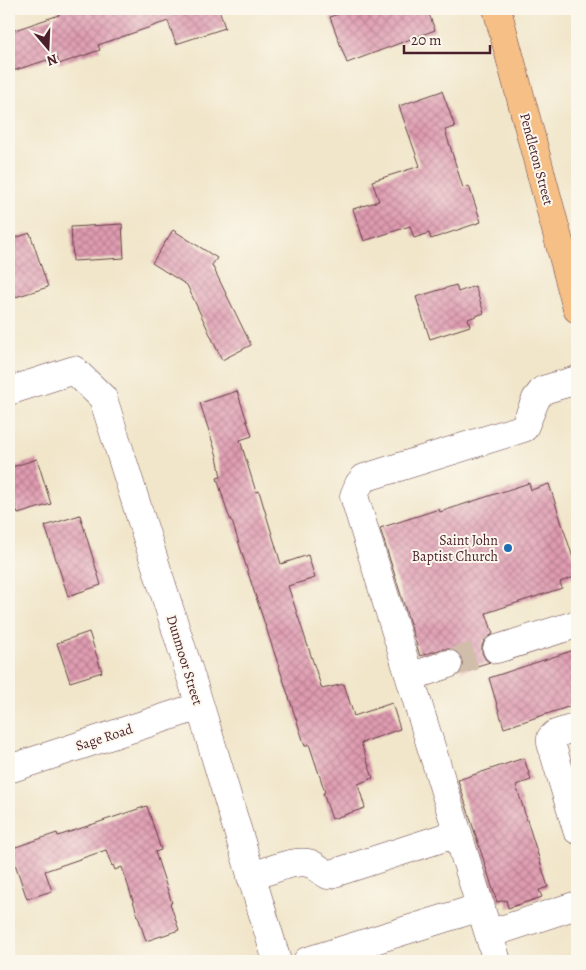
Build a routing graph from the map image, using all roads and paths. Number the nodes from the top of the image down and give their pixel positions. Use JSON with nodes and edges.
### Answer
{"nodes":[{"id":1,"x":497,"y":9,"type":"edge"},
{"id":2,"x":577,"y":309,"type":"edge"},
{"id":3,"x":577,"y":380,"type":"edge"},
{"id":4,"x":9,"y":390,"type":"edge"},
{"id":5,"x":577,"y":624,"type":"edge"},
{"id":6,"x":497,"y":649,"type":"tunnel mouth"},
{"id":7,"x":448,"y":664,"type":"tunnel mouth"},
{"id":8,"x":410,"y":677,"type":"junction"},
{"id":9,"x":200,"y":706,"type":"junction"},
{"id":10,"x":577,"y":727,"type":"edge"},
{"id":11,"x":9,"y":769,"type":"edge"},
{"id":12,"x":577,"y":830,"type":"edge"},
{"id":13,"x":458,"y":833,"type":"junction"},
{"id":14,"x":251,"y":877,"type":"junction"},
{"id":15,"x":577,"y":905,"type":"edge"},
{"id":16,"x":481,"y":907,"type":"junction"},
{"id":17,"x":489,"y":934,"type":"junction"},
{"id":18,"x":277,"y":961,"type":"edge"},
{"id":19,"x":307,"y":961,"type":"edge"},
{"id":20,"x":497,"y":961,"type":"edge"}],
"edges":[{"from":1,"to":2,"type":"main road","name":"Pendleton Street"},
{"from":3,"to":8,"type":"street"},
{"from":4,"to":9,"type":"street","name":"Dunmoor Street"},
{"from":5,"to":6,"type":"street"},
{"from":7,"to":8,"type":"street"},
{"from":8,"to":13,"type":"street"},
{"from":9,"to":11,"type":"street","name":"Sage Road"},
{"from":9,"to":14,"type":"street","name":"Dunmoor Street"},
{"from":10,"to":12,"type":"street"},
{"from":13,"to":14,"type":"street"},
{"from":13,"to":16,"type":"street"},
{"from":14,"to":18,"type":"street","name":"Dunmoor Street"},
{"from":15,"to":17,"type":"street"},
{"from":16,"to":17,"type":"street"},
{"from":16,"to":19,"type":"street"},
{"from":17,"to":20,"type":"street"}]}
